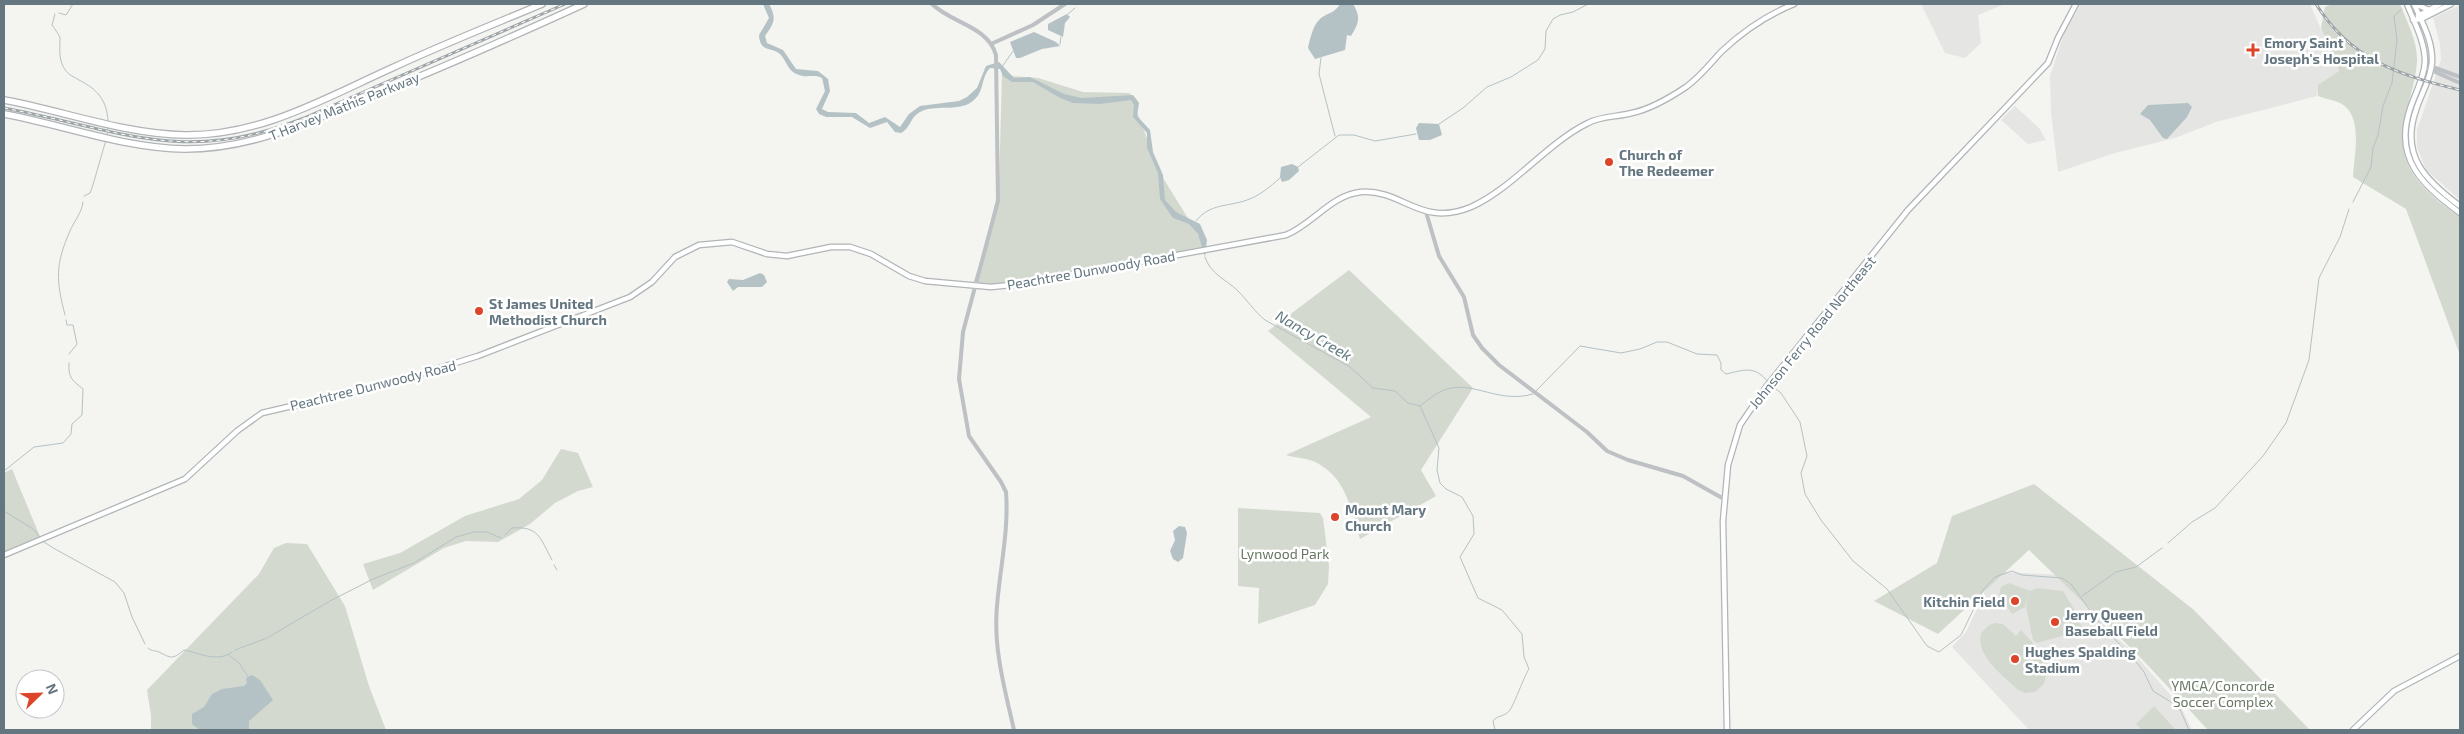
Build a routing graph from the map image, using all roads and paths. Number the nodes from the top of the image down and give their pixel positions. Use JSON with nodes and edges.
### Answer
{"nodes":[{"id":1,"x":542,"y":4,"type":"edge"},
{"id":2,"x":584,"y":4,"type":"edge"},
{"id":3,"x":932,"y":4,"type":"edge"},
{"id":4,"x":1065,"y":4,"type":"edge"},
{"id":5,"x":1794,"y":4,"type":"edge"},
{"id":6,"x":2076,"y":4,"type":"edge"},
{"id":7,"x":2407,"y":4,"type":"edge"},
{"id":8,"x":2414,"y":4,"type":"edge"},
{"id":9,"x":2440,"y":4,"type":"edge"},
{"id":10,"x":2451,"y":4,"type":"edge"},
{"id":11,"x":2430,"y":12,"type":"junction"},
{"id":12,"x":2420,"y":17,"type":"junction"},
{"id":13,"x":2414,"y":20,"type":"junction"},
{"id":14,"x":991,"y":44,"type":"junction"},
{"id":15,"x":2424,"y":67,"type":"junction"},
{"id":16,"x":2431,"y":68,"type":"junction"},
{"id":17,"x":2460,"y":77,"type":"edge"},
{"id":18,"x":2460,"y":83,"type":"edge"},
{"id":19,"x":4,"y":100,"type":"edge"},
{"id":20,"x":4,"y":114,"type":"edge"},
{"id":21,"x":2460,"y":206,"type":"edge"},
{"id":22,"x":1426,"y":212,"type":"junction"},
{"id":23,"x":2460,"y":213,"type":"edge"},
{"id":24,"x":974,"y":286,"type":"junction"},
{"id":25,"x":1724,"y":499,"type":"junction"},
{"id":26,"x":4,"y":555,"type":"edge"},
{"id":27,"x":2460,"y":656,"type":"edge"},
{"id":28,"x":1014,"y":730,"type":"edge"},
{"id":29,"x":1727,"y":730,"type":"edge"},
{"id":30,"x":2353,"y":730,"type":"edge"}],
"edges":[{"from":1,"to":19,"type":"highway","name":"T Harvey Mathis Parkway"},
{"from":2,"to":20,"type":"highway","name":"T Harvey Mathis Parkway"},
{"from":3,"to":14,"type":"street"},
{"from":4,"to":14,"type":"street"},
{"from":5,"to":22,"type":"main road","name":"Peachtree Dunwoody Road"},
{"from":6,"to":25,"type":"main road","name":"Johnson Ferry Road Northeast"},
{"from":7,"to":13,"type":"main road"},
{"from":8,"to":11,"type":"main road"},
{"from":8,"to":12,"type":"main road"},
{"from":9,"to":11,"type":"main road"},
{"from":10,"to":11,"type":"main road"},
{"from":11,"to":12,"type":"main road"},
{"from":12,"to":13,"type":"main road"},
{"from":12,"to":16,"type":"main road"},
{"from":13,"to":15,"type":"main road"},
{"from":14,"to":24,"type":"street"},
{"from":15,"to":16,"type":"street"},
{"from":15,"to":23,"type":"main road"},
{"from":16,"to":17,"type":"street"},
{"from":16,"to":18,"type":"street"},
{"from":16,"to":21,"type":"main road"},
{"from":22,"to":24,"type":"main road","name":"Peachtree Dunwoody Road"},
{"from":22,"to":25,"type":"street"},
{"from":24,"to":26,"type":"main road","name":"Peachtree Dunwoody Road"},
{"from":24,"to":28,"type":"street"},
{"from":25,"to":29,"type":"main road","name":"Johnson Ferry Road Northeast"},
{"from":27,"to":30,"type":"main road"}]}
